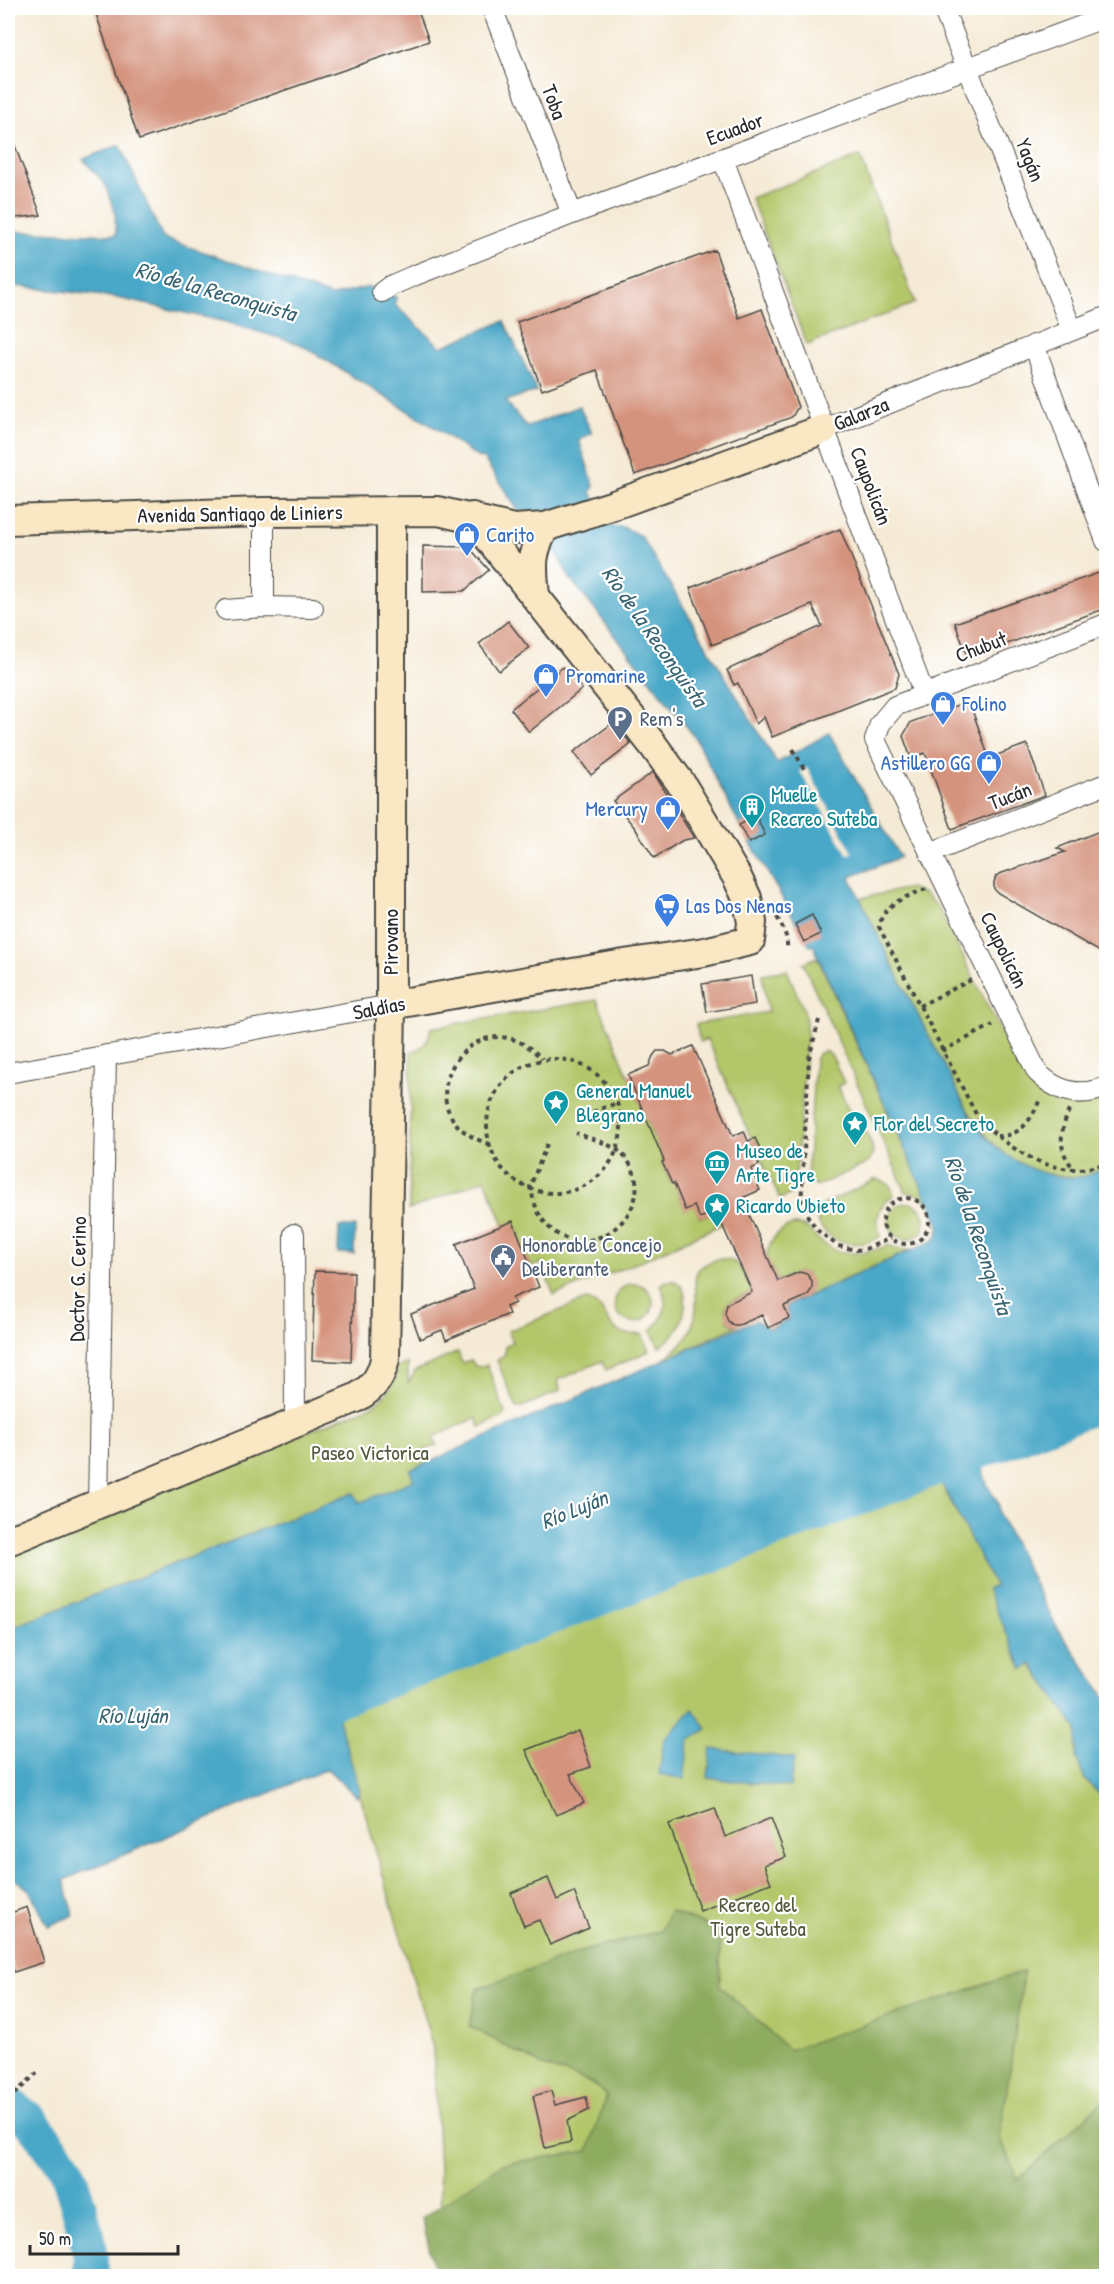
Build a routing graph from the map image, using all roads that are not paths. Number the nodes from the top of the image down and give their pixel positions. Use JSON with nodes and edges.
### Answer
{"nodes":[{"id":1,"x":492,"y":8,"type":"edge"},
{"id":2,"x":943,"y":8,"type":"edge"},
{"id":3,"x":1107,"y":16,"type":"edge"},
{"id":4,"x":967,"y":68,"type":"junction"},
{"id":5,"x":723,"y":159,"type":"junction"},
{"id":6,"x":572,"y":214,"type":"junction"},
{"id":7,"x":382,"y":292,"type":"dead end"},
{"id":8,"x":1107,"y":317,"type":"edge"},
{"id":9,"x":1072,"y":330,"type":"junction"},
{"id":10,"x":1034,"y":345,"type":"junction"},
{"id":11,"x":824,"y":429,"type":"junction"},
{"id":12,"x":391,"y":511,"type":"junction"},
{"id":13,"x":264,"y":512,"type":"junction"},
{"id":14,"x":472,"y":517,"type":"junction"},
{"id":15,"x":8,"y":520,"type":"edge"},
{"id":16,"x":545,"y":527,"type":"junction"},
{"id":17,"x":1107,"y":541,"type":"edge"},
{"id":18,"x":535,"y":596,"type":"junction"},
{"id":19,"x":264,"y":607,"type":"junction"},
{"id":20,"x":313,"y":608,"type":"dead end"},
{"id":21,"x":226,"y":610,"type":"dead end"},
{"id":22,"x":1107,"y":624,"type":"edge"},
{"id":23,"x":924,"y":694,"type":"junction"},
{"id":24,"x":880,"y":724,"type":"joint"},
{"id":25,"x":1107,"y":784,"type":"edge"},
{"id":26,"x":930,"y":853,"type":"junction"},
{"id":27,"x":391,"y":1005,"type":"junction"},
{"id":28,"x":106,"y":1055,"type":"junction"},
{"id":29,"x":8,"y":1073,"type":"edge"},
{"id":30,"x":1107,"y":1087,"type":"edge"},
{"id":31,"x":294,"y":1234,"type":"dead end"},
{"id":32,"x":296,"y":1422,"type":"junction"},
{"id":33,"x":98,"y":1505,"type":"junction"},
{"id":34,"x":8,"y":1541,"type":"edge"}],
"edges":[{"from":1,"to":6,"type":"street","name":"Toba"},
{"from":2,"to":4,"type":"street","name":"Yagán"},
{"from":3,"to":4,"type":"street","name":"Ecuador"},
{"from":4,"to":5,"type":"street","name":"Ecuador"},
{"from":4,"to":9,"type":"street","name":"Yagán"},
{"from":5,"to":6,"type":"street","name":"Ecuador"},
{"from":5,"to":11,"type":"street","name":"Caupolicán"},
{"from":6,"to":7,"type":"street","name":"Ecuador"},
{"from":8,"to":9,"type":"street","name":"Galarza"},
{"from":9,"to":10,"type":"street","name":"Galarza"},
{"from":10,"to":11,"type":"street","name":"Galarza"},
{"from":10,"to":17,"type":"street"},
{"from":11,"to":16,"type":"street","name":"Galarza"},
{"from":11,"to":23,"type":"street","name":"Caupolicán"},
{"from":12,"to":13,"type":"street","name":"Avenida Santiago de Liniers"},
{"from":12,"to":14,"type":"street","name":"Avenida Santiago de Liniers"},
{"from":12,"to":27,"type":"street","name":"Pirovano"},
{"from":13,"to":15,"type":"street","name":"Avenida Santiago de Liniers"},
{"from":13,"to":19,"type":"street"},
{"from":14,"to":16,"type":"street","name":"Avenida Santiago de Liniers"},
{"from":14,"to":18,"type":"street"},
{"from":16,"to":18,"type":"street"},
{"from":18,"to":27,"type":"street","name":"Saldías"},
{"from":19,"to":20,"type":"street"},
{"from":19,"to":21,"type":"street"},
{"from":22,"to":23,"type":"street","name":"Chubut"},
{"from":23,"to":24,"type":"street","name":"Chubut"},
{"from":24,"to":26,"type":"street","name":"Caupolicán"},
{"from":25,"to":26,"type":"street","name":"Tucán"},
{"from":26,"to":30,"type":"street","name":"Caupolicán"},
{"from":27,"to":28,"type":"street","name":"Saldías"},
{"from":27,"to":32,"type":"street","name":"Pirovano"},
{"from":28,"to":29,"type":"street","name":"Saldías"},
{"from":28,"to":33,"type":"street","name":"Doctor G. Cerino"},
{"from":31,"to":32,"type":"street"},
{"from":32,"to":33,"type":"street"},
{"from":33,"to":34,"type":"street"}]}
